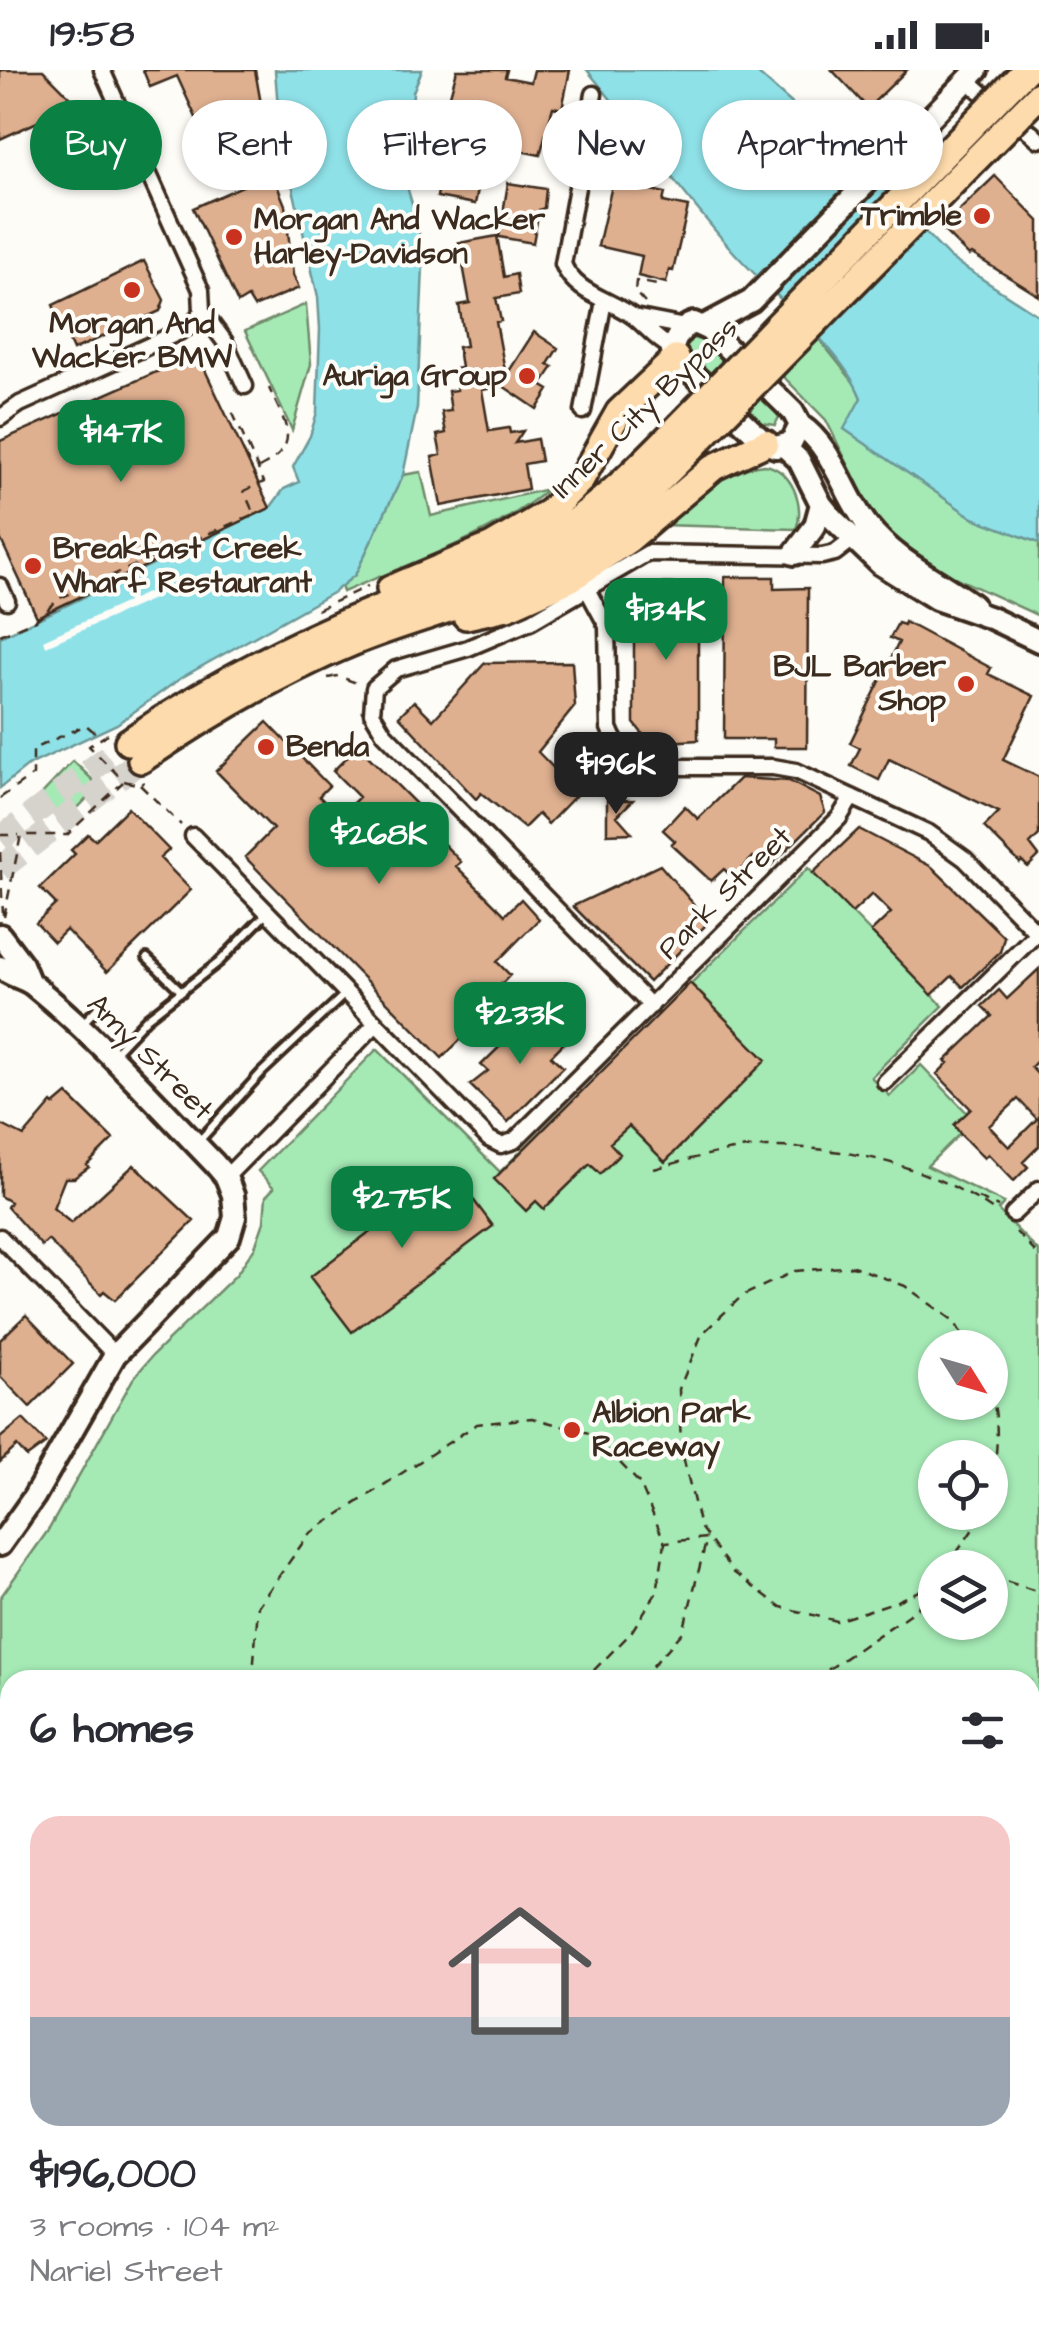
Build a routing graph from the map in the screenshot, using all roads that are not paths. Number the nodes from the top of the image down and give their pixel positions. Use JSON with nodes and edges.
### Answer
{"nodes":[{"id":1,"x":102,"y":70,"type":"edge"},
{"id":2,"x":1026,"y":70,"type":"edge"},
{"id":3,"x":972,"y":75,"type":"edge"},
{"id":4,"x":594,"y":94,"type":"dead end"},
{"id":5,"x":1039,"y":95,"type":"edge"},
{"id":6,"x":1039,"y":140,"type":"edge"},
{"id":7,"x":604,"y":301,"type":"junction"},
{"id":8,"x":751,"y":301,"type":"junction"},
{"id":9,"x":202,"y":311,"type":"junction"},
{"id":10,"x":634,"y":317,"type":"junction"},
{"id":11,"x":694,"y":326,"type":"junction"},
{"id":12,"x":732,"y":352,"type":"junction"},
{"id":13,"x":674,"y":353,"type":"junction"},
{"id":14,"x":245,"y":386,"type":"dead end"},
{"id":15,"x":20,"y":404,"type":"junction"},
{"id":16,"x":0,"y":408,"type":"edge"},
{"id":17,"x":582,"y":411,"type":"dead end"},
{"id":18,"x":0,"y":418,"type":"edge"},
{"id":19,"x":704,"y":418,"type":"junction"},
{"id":20,"x":800,"y":425,"type":"junction"},
{"id":21,"x":774,"y":444,"type":"junction"},
{"id":22,"x":822,"y":504,"type":"junction"},
{"id":23,"x":861,"y":533,"type":"junction"},
{"id":24,"x":794,"y":554,"type":"junction"},
{"id":25,"x":0,"y":586,"type":"edge"},
{"id":26,"x":588,"y":590,"type":"junction"},
{"id":27,"x":7,"y":601,"type":"dead end"},
{"id":28,"x":446,"y":610,"type":"junction"},
{"id":29,"x":350,"y":620,"type":"junction"},
{"id":30,"x":1039,"y":641,"type":"edge"},
{"id":31,"x":852,"y":797,"type":"junction"},
{"id":32,"x":193,"y":836,"type":"road end"},
{"id":33,"x":268,"y":912,"type":"junction"},
{"id":34,"x":1038,"y":934,"type":"edge"},
{"id":35,"x":0,"y":935,"type":"edge"},
{"id":36,"x":148,"y":958,"type":"dead end"},
{"id":37,"x":0,"y":967,"type":"edge"},
{"id":38,"x":29,"y":981,"type":"junction"},
{"id":39,"x":182,"y":992,"type":"junction"},
{"id":40,"x":347,"y":992,"type":"junction"},
{"id":41,"x":102,"y":1003,"type":"dead end"},
{"id":42,"x":650,"y":1006,"type":"junction"},
{"id":43,"x":376,"y":1024,"type":"junction"},
{"id":44,"x":79,"y":1027,"type":"junction"},
{"id":45,"x":110,"y":1058,"type":"junction"},
{"id":46,"x":884,"y":1082,"type":"dead end"},
{"id":47,"x":196,"y":1145,"type":"junction"},
{"id":48,"x":226,"y":1177,"type":"junction"},
{"id":49,"x":1039,"y":1189,"type":"edge"},
{"id":50,"x":1006,"y":1216,"type":"road end"},
{"id":51,"x":0,"y":1237,"type":"edge"},
{"id":52,"x":115,"y":1354,"type":"junction"},
{"id":53,"x":0,"y":1545,"type":"edge"}],
"edges":[{"from":1,"to":9,"type":"street"},
{"from":2,"to":19,"type":"highway","name":"Inner City Bypass","bridge":true},
{"from":3,"to":6,"type":"street"},
{"from":3,"to":8,"type":"street"},
{"from":4,"to":7,"type":"street"},
{"from":5,"to":19,"type":"highway","name":"Inner City Bypass","bridge":true},
{"from":7,"to":10,"type":"street"},
{"from":7,"to":17,"type":"street"},
{"from":8,"to":11,"type":"street"},
{"from":8,"to":12,"type":"street"},
{"from":9,"to":14,"type":"street"},
{"from":9,"to":15,"type":"street"},
{"from":10,"to":11,"type":"street"},
{"from":10,"to":13,"type":"street"},
{"from":11,"to":12,"type":"street"},
{"from":11,"to":13,"type":"street"},
{"from":12,"to":20,"type":"street"},
{"from":13,"to":21,"type":"street"},
{"from":13,"to":29,"type":"highway"},
{"from":15,"to":16,"type":"street"},
{"from":15,"to":18,"type":"street"},
{"from":19,"to":28,"type":"highway","name":"Inner City Bypass"},
{"from":19,"to":29,"type":"highway","name":"Inner City Bypass"},
{"from":20,"to":21,"type":"street"},
{"from":20,"to":23,"type":"street"},
{"from":21,"to":22,"type":"street"},
{"from":21,"to":28,"type":"highway"},
{"from":22,"to":23,"type":"street"},
{"from":22,"to":24,"type":"street"},
{"from":23,"to":24,"type":"street"},
{"from":23,"to":30,"type":"street"},
{"from":24,"to":26,"type":"street"},
{"from":25,"to":27,"type":"street"},
{"from":26,"to":31,"type":"street"},
{"from":26,"to":42,"type":"street"},
{"from":28,"to":29,"type":"highway","name":"Inner City Bypass"},
{"from":31,"to":34,"type":"street"},
{"from":31,"to":42,"type":"street","name":"Park Street"},
{"from":32,"to":33,"type":"street"},
{"from":33,"to":39,"type":"lane"},
{"from":33,"to":40,"type":"street"},
{"from":34,"to":46,"type":"street"},
{"from":35,"to":38,"type":"street","name":"Amy Street"},
{"from":36,"to":39,"type":"lane"},
{"from":37,"to":38,"type":"street","name":"Amy Street"},
{"from":38,"to":44,"type":"street","name":"Amy Street"},
{"from":39,"to":45,"type":"lane"},
{"from":40,"to":43,"type":"street"},
{"from":40,"to":47,"type":"lane"},
{"from":41,"to":44,"type":"lane"},
{"from":42,"to":43,"type":"street","name":"Park Street"},
{"from":43,"to":48,"type":"street"},
{"from":44,"to":45,"type":"street","name":"Amy Street"},
{"from":45,"to":47,"type":"street","name":"Amy Street"},
{"from":47,"to":48,"type":"street","name":"Amy Street"},
{"from":48,"to":52,"type":"street"},
{"from":49,"to":50,"type":"street"},
{"from":51,"to":52,"type":"street"},
{"from":52,"to":53,"type":"street"}]}
